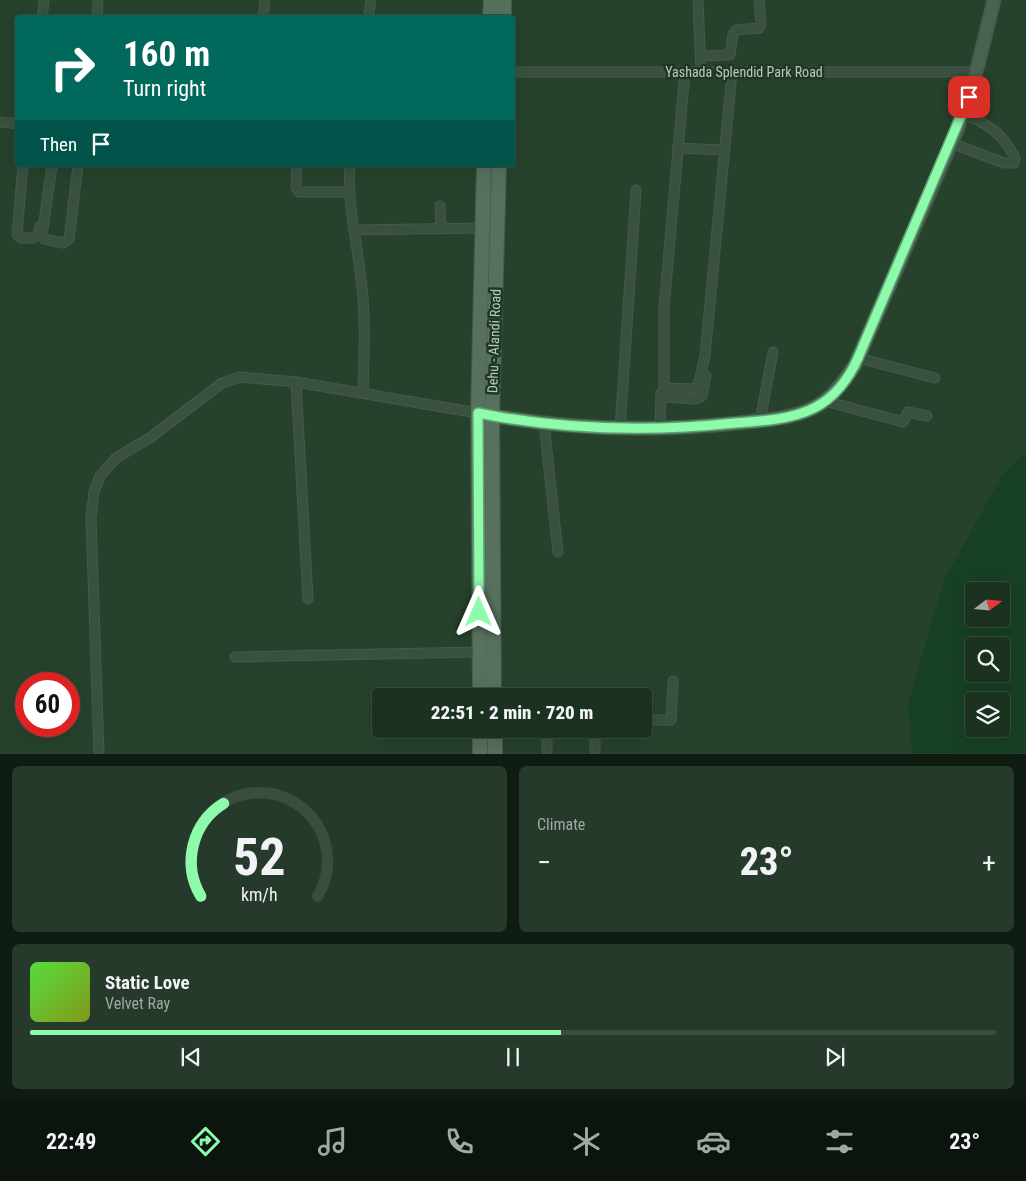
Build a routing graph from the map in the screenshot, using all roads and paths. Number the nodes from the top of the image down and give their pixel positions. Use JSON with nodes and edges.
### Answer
{"nodes":[{"id":1,"x":44,"y":0,"type":"edge"},
{"id":2,"x":98,"y":0,"type":"edge"},
{"id":3,"x":265,"y":0,"type":"edge"},
{"id":4,"x":371,"y":0,"type":"edge"},
{"id":5,"x":491,"y":0,"type":"edge"},
{"id":6,"x":504,"y":0,"type":"edge"},
{"id":7,"x":698,"y":0,"type":"edge"},
{"id":8,"x":759,"y":0,"type":"edge"},
{"id":9,"x":994,"y":0,"type":"edge"},
{"id":10,"x":42,"y":15,"type":"edge"},
{"id":11,"x":97,"y":15,"type":"edge"},
{"id":12,"x":263,"y":15,"type":"edge"},
{"id":13,"x":368,"y":15,"type":"edge"},
{"id":14,"x":490,"y":15,"type":"edge"},
{"id":15,"x":504,"y":15,"type":"edge"},
{"id":16,"x":701,"y":56,"type":"junction"},
{"id":17,"x":685,"y":71,"type":"junction"},
{"id":18,"x":515,"y":72,"type":"edge"},
{"id":19,"x":702,"y":72,"type":"junction"},
{"id":20,"x":976,"y":72,"type":"junction"},
{"id":21,"x":732,"y":73,"type":"junction"},
{"id":22,"x":962,"y":114,"type":"junction"},
{"id":23,"x":0,"y":122,"type":"edge"},
{"id":24,"x":15,"y":124,"type":"edge"},
{"id":25,"x":951,"y":143,"type":"junction"},
{"id":26,"x":677,"y":148,"type":"junction"},
{"id":27,"x":724,"y":150,"type":"junction"},
{"id":28,"x":23,"y":167,"type":"edge"},
{"id":29,"x":47,"y":167,"type":"edge"},
{"id":30,"x":52,"y":167,"type":"edge"},
{"id":31,"x":78,"y":167,"type":"edge"},
{"id":32,"x":297,"y":167,"type":"edge"},
{"id":33,"x":350,"y":167,"type":"edge"},
{"id":34,"x":484,"y":167,"type":"edge"},
{"id":35,"x":499,"y":167,"type":"edge"},
{"id":36,"x":636,"y":190,"type":"dead end"},
{"id":37,"x":349,"y":192,"type":"junction"},
{"id":38,"x":440,"y":206,"type":"dead end"},
{"id":39,"x":441,"y":228,"type":"junction"},
{"id":40,"x":482,"y":228,"type":"junction"},
{"id":41,"x":354,"y":230,"type":"junction"},
{"id":42,"x":774,"y":352,"type":"dead end"},
{"id":43,"x":705,"y":356,"type":"junction"},
{"id":44,"x":858,"y":358,"type":"junction"},
{"id":45,"x":935,"y":378,"type":"dead end"},
{"id":46,"x":296,"y":382,"type":"junction"},
{"id":47,"x":363,"y":393,"type":"junction"},
{"id":48,"x":825,"y":401,"type":"junction"},
{"id":49,"x":478,"y":413,"type":"junction"},
{"id":50,"x":492,"y":416,"type":"junction"},
{"id":51,"x":927,"y":416,"type":"dead end"},
{"id":52,"x":760,"y":421,"type":"junction"},
{"id":53,"x":544,"y":423,"type":"junction"},
{"id":54,"x":620,"y":429,"type":"junction"},
{"id":55,"x":660,"y":429,"type":"junction"},
{"id":56,"x":558,"y":552,"type":"dead end"},
{"id":57,"x":308,"y":599,"type":"dead end"},
{"id":58,"x":479,"y":652,"type":"junction"},
{"id":59,"x":235,"y":657,"type":"dead end"},
{"id":60,"x":673,"y":681,"type":"dead end"},
{"id":61,"x":480,"y":688,"type":"edge"},
{"id":62,"x":494,"y":688,"type":"edge"},
{"id":63,"x":652,"y":720,"type":"edge"},
{"id":64,"x":480,"y":738,"type":"edge"},
{"id":65,"x":494,"y":738,"type":"edge"},
{"id":66,"x":547,"y":738,"type":"edge"},
{"id":67,"x":595,"y":738,"type":"edge"},
{"id":68,"x":100,"y":754,"type":"edge"},
{"id":69,"x":480,"y":754,"type":"edge"},
{"id":70,"x":495,"y":754,"type":"edge"},
{"id":71,"x":547,"y":754,"type":"edge"},
{"id":72,"x":595,"y":754,"type":"edge"}],
"edges":[{"from":1,"to":10,"type":"street"},
{"from":2,"to":11,"type":"street"},
{"from":3,"to":12,"type":"street"},
{"from":4,"to":13,"type":"street"},
{"from":5,"to":14,"type":"main road"},
{"from":6,"to":15,"type":"main road"},
{"from":7,"to":16,"type":"street"},
{"from":8,"to":16,"type":"street"},
{"from":9,"to":20,"type":"street"},
{"from":16,"to":19,"type":"street"},
{"from":17,"to":18,"type":"street","name":"Yashada Splendid Park Road"},
{"from":17,"to":19,"type":"street","name":"Yashada Splendid Park Road"},
{"from":17,"to":26,"type":"street"},
{"from":19,"to":21,"type":"street","name":"Yashada Splendid Park Road"},
{"from":20,"to":21,"type":"street","name":"Yashada Splendid Park Road"},
{"from":20,"to":22,"type":"street"},
{"from":21,"to":27,"type":"street"},
{"from":22,"to":25,"type":"street"},
{"from":22,"to":25,"type":"street"},
{"from":23,"to":24,"type":"street"},
{"from":25,"to":44,"type":"street"},
{"from":26,"to":27,"type":"street"},
{"from":26,"to":43,"type":"street"},
{"from":27,"to":43,"type":"street"},
{"from":28,"to":29,"type":"street"},
{"from":30,"to":31,"type":"street"},
{"from":32,"to":37,"type":"street"},
{"from":33,"to":37,"type":"street"},
{"from":34,"to":40,"type":"main road","name":"Dehu - Alandi Road"},
{"from":35,"to":50,"type":"main road","name":"Dehu - Alandi Road"},
{"from":36,"to":54,"type":"street"},
{"from":37,"to":41,"type":"street"},
{"from":38,"to":39,"type":"street"},
{"from":39,"to":40,"type":"street"},
{"from":39,"to":41,"type":"street"},
{"from":40,"to":49,"type":"main road","name":"Dehu - Alandi Road"},
{"from":41,"to":47,"type":"street"},
{"from":42,"to":52,"type":"street"},
{"from":43,"to":55,"type":"street"},
{"from":44,"to":45,"type":"street"},
{"from":44,"to":48,"type":"street"},
{"from":46,"to":47,"type":"street"},
{"from":46,"to":57,"type":"street"},
{"from":46,"to":68,"type":"street"},
{"from":47,"to":49,"type":"street"},
{"from":48,"to":51,"type":"street"},
{"from":48,"to":52,"type":"street"},
{"from":49,"to":50,"type":"street"},
{"from":49,"to":58,"type":"main road","name":"Dehu - Alandi Road"},
{"from":50,"to":53,"type":"street"},
{"from":50,"to":62,"type":"main road","name":"Dehu - Alandi Road"},
{"from":52,"to":55,"type":"street"},
{"from":53,"to":54,"type":"street"},
{"from":53,"to":56,"type":"street"},
{"from":54,"to":55,"type":"street"},
{"from":58,"to":59,"type":"street"},
{"from":58,"to":61,"type":"main road","name":"Dehu - Alandi Road"},
{"from":60,"to":63,"type":"street"},
{"from":64,"to":69,"type":"main road"},
{"from":65,"to":70,"type":"main road"},
{"from":66,"to":71,"type":"street"},
{"from":67,"to":72,"type":"street"}]}
